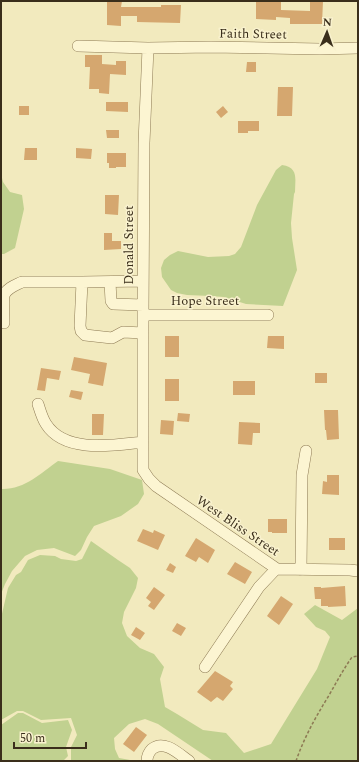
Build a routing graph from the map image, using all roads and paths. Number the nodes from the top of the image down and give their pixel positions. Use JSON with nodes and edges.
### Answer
{"nodes":[{"id":1,"x":78,"y":46,"type":"dead end"},
{"id":2,"x":148,"y":48,"type":"junction"},
{"id":3,"x":358,"y":48,"type":"edge"},
{"id":4,"x":143,"y":281,"type":"junction"},
{"id":5,"x":82,"y":282,"type":"junction"},
{"id":6,"x":110,"y":282,"type":"junction"},
{"id":7,"x":143,"y":310,"type":"junction"},
{"id":8,"x":268,"y":315,"type":"dead end"},
{"id":9,"x":4,"y":324,"type":"dead end"},
{"id":10,"x":143,"y":333,"type":"junction"},
{"id":11,"x":38,"y":404,"type":"dead end"},
{"id":12,"x":143,"y":442,"type":"junction"},
{"id":13,"x":306,"y":451,"type":"dead end"},
{"id":14,"x":276,"y":569,"type":"junction"},
{"id":15,"x":301,"y":570,"type":"junction"},
{"id":16,"x":358,"y":571,"type":"edge"},
{"id":17,"x":358,"y":656,"type":"edge"},
{"id":18,"x":205,"y":667,"type":"dead end"},
{"id":19,"x":147,"y":761,"type":"edge"},
{"id":20,"x":189,"y":761,"type":"edge"},
{"id":21,"x":296,"y":761,"type":"edge"}],
"edges":[{"from":1,"to":2,"type":"street","name":"Faith Street"},
{"from":2,"to":3,"type":"street","name":"Faith Street"},
{"from":2,"to":4,"type":"street","name":"Donald Street"},
{"from":4,"to":6,"type":"street"},
{"from":4,"to":7,"type":"street","name":"Donald Street"},
{"from":5,"to":6,"type":"street"},
{"from":5,"to":9,"type":"street"},
{"from":5,"to":10,"type":"street"},
{"from":6,"to":7,"type":"street","name":"Hope Street"},
{"from":7,"to":8,"type":"street","name":"Hope Street"},
{"from":7,"to":10,"type":"street","name":"Donald Street"},
{"from":10,"to":12,"type":"street","name":"Donald Street"},
{"from":11,"to":12,"type":"street"},
{"from":12,"to":14,"type":"street","name":"West Bliss Street"},
{"from":13,"to":15,"type":"street"},
{"from":14,"to":15,"type":"street","name":"West Bliss Street"},
{"from":14,"to":18,"type":"street"},
{"from":15,"to":16,"type":"street","name":"West Bliss Street"},
{"from":17,"to":21,"type":"path"},
{"from":19,"to":20,"type":"street"}]}
